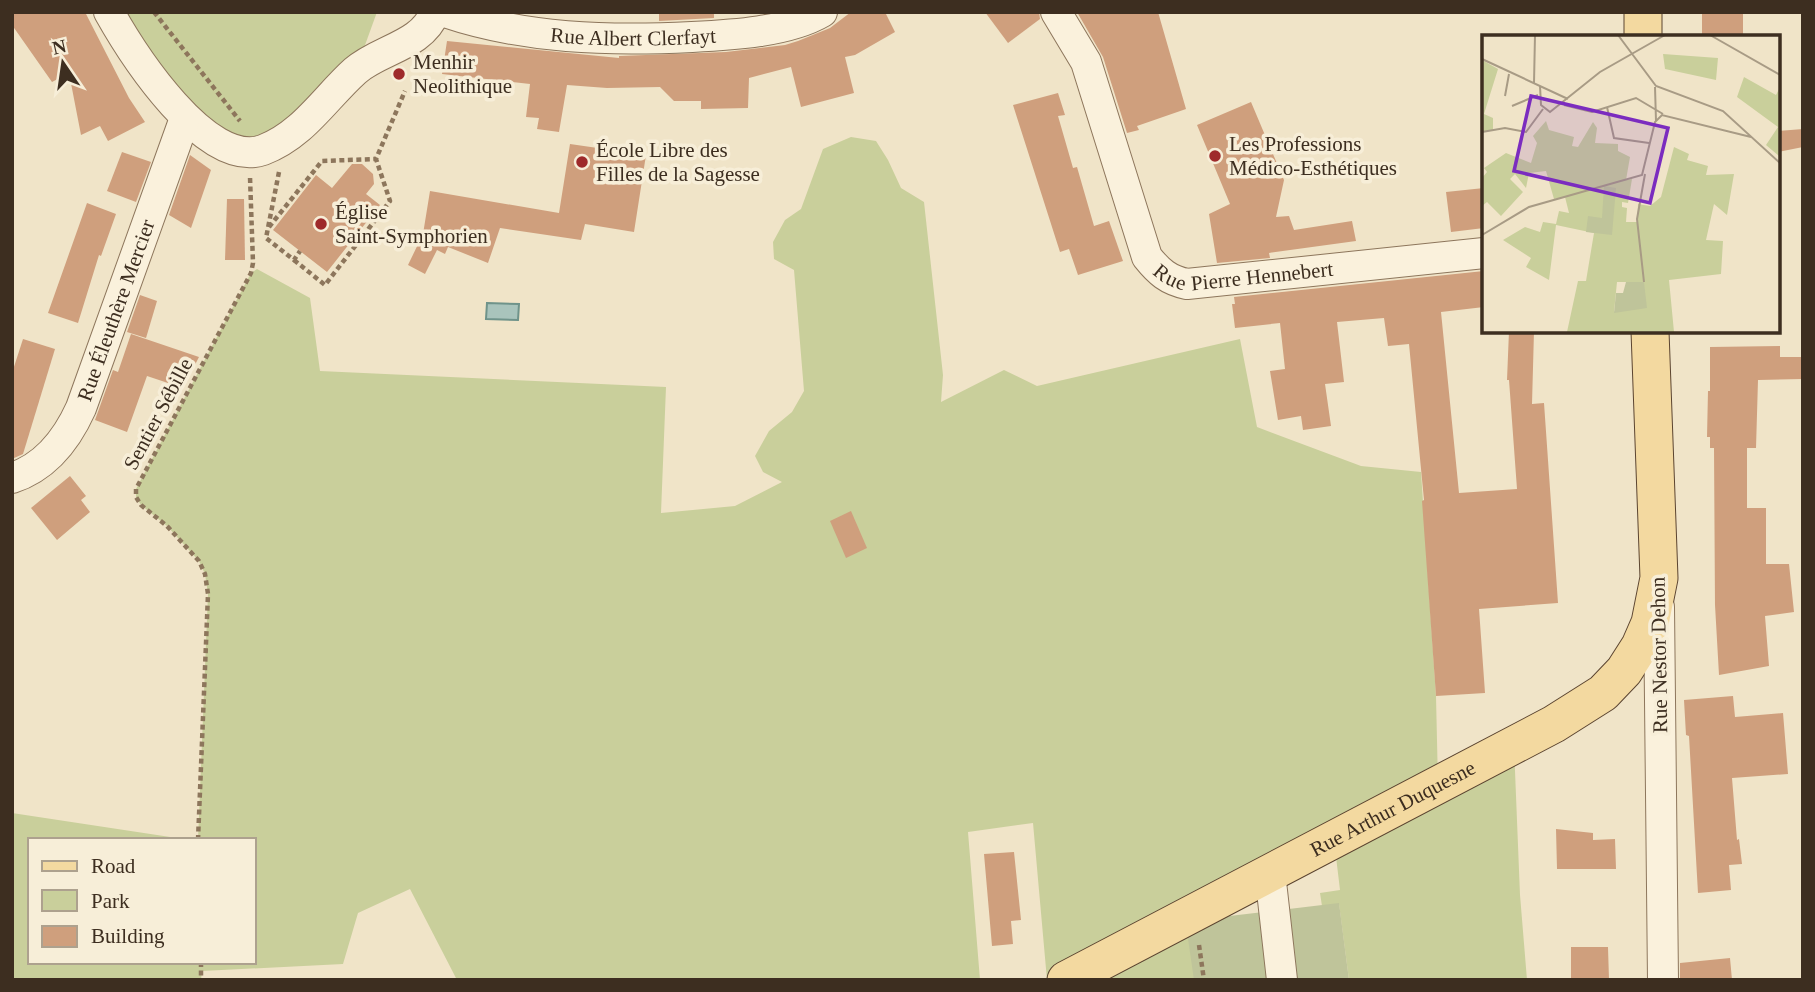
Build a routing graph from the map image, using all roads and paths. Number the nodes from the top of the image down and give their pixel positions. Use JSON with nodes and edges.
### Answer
{"nodes":[{"id":1,"x":109,"y":12,"type":"edge"},
{"id":2,"x":435,"y":12,"type":"edge"},
{"id":3,"x":445,"y":12,"type":"edge"},
{"id":4,"x":822,"y":12,"type":"edge"},
{"id":5,"x":1056,"y":12,"type":"edge"},
{"id":6,"x":1643,"y":12,"type":"edge"},
{"id":7,"x":1643,"y":35,"type":"edge"},
{"id":8,"x":405,"y":91,"type":"dead end"},
{"id":9,"x":185,"y":118,"type":"junction"},
{"id":10,"x":248,"y":153,"type":"junction"},
{"id":11,"x":376,"y":159,"type":"junction"},
{"id":12,"x":268,"y":228,"type":"dead end"},
{"id":13,"x":1482,"y":253,"type":"edge"},
{"id":14,"x":294,"y":260,"type":"dead end"},
{"id":15,"x":1650,"y":332,"type":"edge"},
{"id":16,"x":12,"y":478,"type":"edge"},
{"id":17,"x":1659,"y":578,"type":"junction"},
{"id":18,"x":198,"y":838,"type":"edge"},
{"id":19,"x":1270,"y":873,"type":"junction"},
{"id":20,"x":1066,"y":980,"type":"edge"},
{"id":21,"x":1282,"y":980,"type":"edge"},
{"id":22,"x":1663,"y":980,"type":"edge"}],
"edges":[{"from":1,"to":9,"type":"street"},
{"from":2,"to":10,"type":"street"},
{"from":3,"to":4,"type":"street","name":"Rue Albert Clerfayt"},
{"from":5,"to":13,"type":"street","name":"Rue Pierre Hennebert"},
{"from":6,"to":7,"type":"main road"},
{"from":8,"to":11,"type":"path"},
{"from":9,"to":10,"type":"street"},
{"from":9,"to":16,"type":"street","name":"Rue Éleuthère Mercier"},
{"from":10,"to":18,"type":"path","name":"Sentier Sébille"},
{"from":11,"to":12,"type":"path"},
{"from":11,"to":14,"type":"path"},
{"from":15,"to":17,"type":"main road","name":"Rue Nestor Dehon"},
{"from":17,"to":19,"type":"main road","name":"Rue Arthur Duquesne"},
{"from":17,"to":22,"type":"street","name":"Rue Nestor Dehon"},
{"from":19,"to":20,"type":"main road","name":"Rue Arthur Duquesne"},
{"from":19,"to":21,"type":"street"}]}
